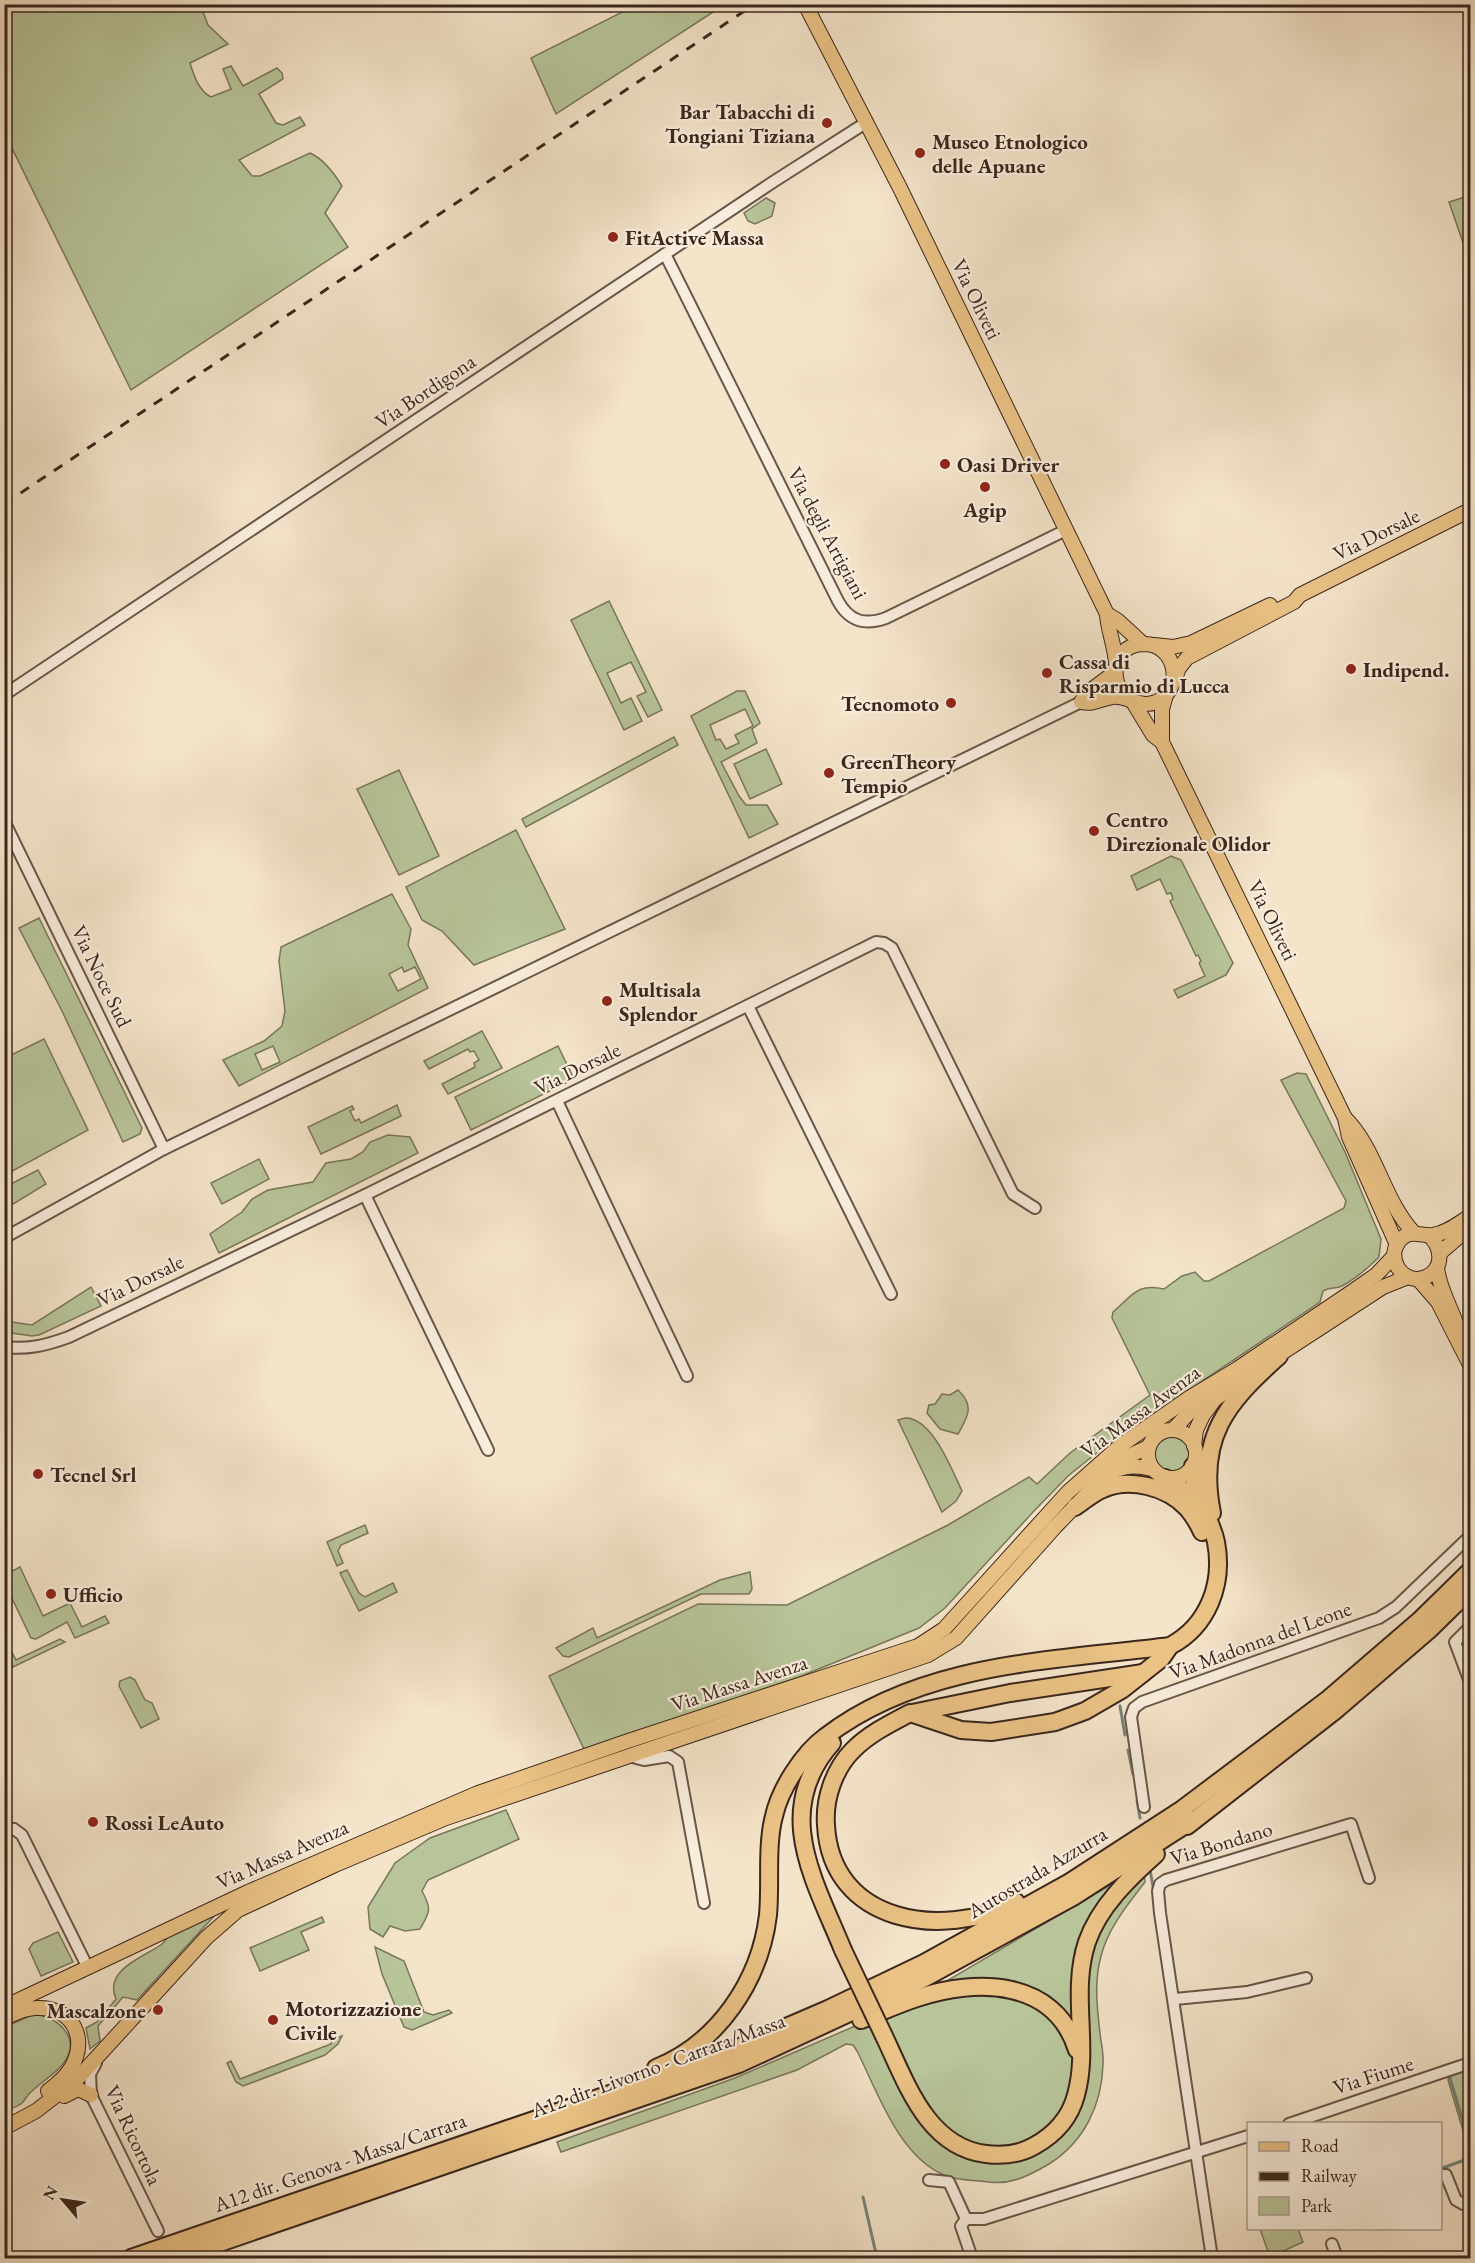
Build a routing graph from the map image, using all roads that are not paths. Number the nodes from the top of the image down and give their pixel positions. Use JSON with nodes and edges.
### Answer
{"nodes":[{"id":1,"x":805,"y":4,"type":"edge"},
{"id":2,"x":867,"y":122,"type":"junction"},
{"id":3,"x":665,"y":254,"type":"junction"},
{"id":4,"x":1470,"y":510,"type":"edge"},
{"id":5,"x":1066,"y":530,"type":"junction"},
{"id":6,"x":1300,"y":595,"type":"junction"},
{"id":7,"x":1107,"y":614,"type":"junction"},
{"id":8,"x":1148,"y":645,"type":"junction"},
{"id":9,"x":1115,"y":669,"type":"junction"},
{"id":10,"x":1174,"y":681,"type":"junction"},
{"id":11,"x":4,"y":695,"type":"edge"},
{"id":12,"x":1166,"y":695,"type":"junction"},
{"id":13,"x":1130,"y":700,"type":"junction"},
{"id":14,"x":1081,"y":702,"type":"junction"},
{"id":15,"x":1162,"y":742,"type":"junction"},
{"id":16,"x":4,"y":821,"type":"edge"},
{"id":17,"x":748,"y":1006,"type":"junction"},
{"id":18,"x":557,"y":1101,"type":"junction"},
{"id":19,"x":1345,"y":1118,"type":"junction"},
{"id":20,"x":164,"y":1149,"type":"junction"},
{"id":21,"x":365,"y":1195,"type":"junction"},
{"id":22,"x":1035,"y":1208,"type":"dead end"},
{"id":23,"x":1470,"y":1216,"type":"edge"},
{"id":24,"x":1470,"y":1227,"type":"edge"},
{"id":25,"x":1421,"y":1234,"type":"junction"},
{"id":26,"x":4,"y":1238,"type":"edge"},
{"id":27,"x":1396,"y":1250,"type":"junction"},
{"id":28,"x":1438,"y":1260,"type":"junction"},
{"id":29,"x":1413,"y":1278,"type":"junction"},
{"id":30,"x":891,"y":1294,"type":"dead end"},
{"id":31,"x":4,"y":1347,"type":"edge"},
{"id":32,"x":1463,"y":1347,"type":"junction"},
{"id":33,"x":1279,"y":1356,"type":"junction"},
{"id":34,"x":1470,"y":1365,"type":"edge"},
{"id":35,"x":1236,"y":1369,"type":"junction"},
{"id":36,"x":687,"y":1376,"type":"dead end"},
{"id":37,"x":1173,"y":1430,"type":"junction"},
{"id":38,"x":1194,"y":1446,"type":"junction"},
{"id":39,"x":1148,"y":1447,"type":"junction"},
{"id":40,"x":488,"y":1450,"type":"dead end"},
{"id":41,"x":1193,"y":1466,"type":"junction"},
{"id":42,"x":1092,"y":1469,"type":"junction"},
{"id":43,"x":1159,"y":1474,"type":"junction"},
{"id":44,"x":1075,"y":1507,"type":"junction"},
{"id":45,"x":1470,"y":1536,"type":"edge"},
{"id":46,"x":1216,"y":1559,"type":"junction"},
{"id":47,"x":1470,"y":1571,"type":"edge"},
{"id":48,"x":1470,"y":1590,"type":"edge"},
{"id":49,"x":1470,"y":1626,"type":"edge"},
{"id":50,"x":1170,"y":1647,"type":"junction"},
{"id":51,"x":1144,"y":1673,"type":"junction"},
{"id":52,"x":1470,"y":1682,"type":"edge"},
{"id":53,"x":910,"y":1713,"type":"junction"},
{"id":54,"x":857,"y":1716,"type":"junction"},
{"id":55,"x":837,"y":1738,"type":"junction"},
{"id":56,"x":628,"y":1756,"type":"junction"},
{"id":57,"x":1144,"y":1807,"type":"dead end"},
{"id":58,"x":1193,"y":1820,"type":"junction"},
{"id":59,"x":4,"y":1828,"type":"edge"},
{"id":60,"x":1102,"y":1861,"type":"junction"},
{"id":61,"x":1369,"y":1878,"type":"dead end"},
{"id":62,"x":704,"y":1903,"type":"dead end"},
{"id":63,"x":87,"y":1966,"type":"junction"},
{"id":64,"x":1306,"y":1978,"type":"dead end"},
{"id":65,"x":1175,"y":1999,"type":"junction"},
{"id":66,"x":4,"y":2007,"type":"edge"},
{"id":67,"x":4,"y":2018,"type":"edge"},
{"id":68,"x":101,"y":2054,"type":"junction"},
{"id":69,"x":1470,"y":2063,"type":"edge"},
{"id":70,"x":739,"y":2064,"type":"junction"},
{"id":71,"x":1082,"y":2067,"type":"junction"},
{"id":72,"x":91,"y":2095,"type":"junction"},
{"id":73,"x":565,"y":2109,"type":"junction"},
{"id":74,"x":36,"y":2111,"type":"junction"},
{"id":75,"x":1294,"y":2122,"type":"edge"},
{"id":76,"x":4,"y":2128,"type":"edge"},
{"id":77,"x":1247,"y":2136,"type":"edge"},
{"id":78,"x":1196,"y":2152,"type":"junction"},
{"id":79,"x":1442,"y":2175,"type":"edge"},
{"id":80,"x":929,"y":2180,"type":"dead end"},
{"id":81,"x":1470,"y":2201,"type":"edge"},
{"id":82,"x":966,"y":2219,"type":"junction"},
{"id":83,"x":158,"y":2231,"type":"dead end"},
{"id":84,"x":1332,"y":2244,"type":"dead end"},
{"id":85,"x":131,"y":2259,"type":"edge"},
{"id":86,"x":176,"y":2259,"type":"edge"},
{"id":87,"x":972,"y":2259,"type":"edge"},
{"id":88,"x":1212,"y":2259,"type":"edge"},
{"id":89,"x":1337,"y":2259,"type":"edge"}],
"edges":[{"from":1,"to":2,"type":"main road","name":"Via Oliveti"},
{"from":2,"to":3,"type":"street","name":"Via Bordigona"},
{"from":2,"to":5,"type":"main road","name":"Via Oliveti"},
{"from":3,"to":5,"type":"street","name":"Via degli Artigiani"},
{"from":3,"to":11,"type":"street","name":"Via Bordigona"},
{"from":4,"to":6,"type":"main road","name":"Via Dorsale"},
{"from":5,"to":7,"type":"main road","name":"Via Oliveti"},
{"from":6,"to":8,"type":"main road","name":"Via Dorsale"},
{"from":6,"to":10,"type":"main road","name":"Via Dorsale"},
{"from":7,"to":8,"type":"main road","name":"Via Oliveti"},
{"from":7,"to":9,"type":"main road","name":"Via Oliveti"},
{"from":8,"to":9,"type":"main road"},
{"from":8,"to":10,"type":"main road"},
{"from":9,"to":13,"type":"main road"},
{"from":9,"to":14,"type":"main road"},
{"from":10,"to":12,"type":"main road"},
{"from":12,"to":13,"type":"main road"},
{"from":12,"to":15,"type":"main road","name":"Via Oliveti"},
{"from":13,"to":14,"type":"main road"},
{"from":13,"to":15,"type":"main road","name":"Via Oliveti"},
{"from":14,"to":20,"type":"street"},
{"from":15,"to":19,"type":"main road","name":"Via Oliveti"},
{"from":16,"to":20,"type":"street","name":"Via Noce Sud"},
{"from":17,"to":18,"type":"street","name":"Via Dorsale"},
{"from":17,"to":22,"type":"street","name":"Via Dorsale"},
{"from":17,"to":30,"type":"street"},
{"from":18,"to":21,"type":"street","name":"Via Dorsale"},
{"from":18,"to":36,"type":"street"},
{"from":19,"to":25,"type":"main road","name":"Via Oliveti"},
{"from":19,"to":27,"type":"main road","name":"Via Oliveti"},
{"from":20,"to":26,"type":"street"},
{"from":21,"to":31,"type":"street","name":"Via Dorsale"},
{"from":21,"to":40,"type":"street"},
{"from":23,"to":25,"type":"main road","name":"Via Massa Avenza"},
{"from":24,"to":28,"type":"main road","name":"Via Massa Avenza"},
{"from":25,"to":27,"type":"main road","name":"Via Massa Avenza"},
{"from":25,"to":28,"type":"main road"},
{"from":27,"to":29,"type":"main road"},
{"from":27,"to":35,"type":"main road","name":"Via Massa Avenza"},
{"from":28,"to":29,"type":"main road","name":"Via Massa Avenza"},
{"from":28,"to":32,"type":"main road"},
{"from":29,"to":32,"type":"main road"},
{"from":29,"to":33,"type":"main road","name":"Via Massa Avenza"},
{"from":32,"to":34,"type":"main road"},
{"from":33,"to":38,"type":"main road","name":"Via Massa Avenza"},
{"from":33,"to":46,"type":"highway"},
{"from":35,"to":37,"type":"main road"},
{"from":35,"to":42,"type":"main road","name":"Via Massa Avenza"},
{"from":37,"to":38,"type":"main road"},
{"from":37,"to":39,"type":"main road"},
{"from":38,"to":41,"type":"main road"},
{"from":39,"to":42,"type":"main road"},
{"from":39,"to":43,"type":"main road"},
{"from":41,"to":43,"type":"main road"},
{"from":41,"to":46,"type":"highway"},
{"from":42,"to":63,"type":"main road","name":"Via Massa Avenza"},
{"from":43,"to":44,"type":"main road","name":"Via Massa Avenza"},
{"from":43,"to":46,"type":"highway"},
{"from":44,"to":46,"type":"highway"},
{"from":44,"to":56,"type":"main road","name":"Via Massa Avenza"},
{"from":45,"to":57,"type":"street","name":"Via Madonna del Leone"},
{"from":46,"to":50,"type":"highway"},
{"from":47,"to":60,"type":"highway","name":"Autostrada Azzurra"},
{"from":48,"to":58,"type":"highway"},
{"from":49,"to":52,"type":"street"},
{"from":50,"to":51,"type":"highway"},
{"from":50,"to":54,"type":"highway"},
{"from":51,"to":53,"type":"highway"},
{"from":51,"to":53,"type":"highway"},
{"from":53,"to":55,"type":"highway"},
{"from":53,"to":60,"type":"highway"},
{"from":54,"to":55,"type":"highway"},
{"from":54,"to":73,"type":"highway"},
{"from":55,"to":71,"type":"highway","bridge":true},
{"from":56,"to":62,"type":"street"},
{"from":56,"to":68,"type":"main road","name":"Via Massa Avenza"},
{"from":58,"to":70,"type":"highway","name":"A12 dir. Livorno - Carrara/Massa"},
{"from":58,"to":71,"type":"highway"},
{"from":59,"to":63,"type":"street"},
{"from":60,"to":73,"type":"highway","name":"Autostrada Azzurra"},
{"from":61,"to":65,"type":"street","name":"Via Bondano"},
{"from":63,"to":66,"type":"main road","name":"Via Massa Avenza"},
{"from":64,"to":65,"type":"street"},
{"from":65,"to":78,"type":"street","name":"Via Bondano"},
{"from":67,"to":74,"type":"main road"},
{"from":68,"to":72,"type":"street","name":"Via Ricortola"},
{"from":68,"to":74,"type":"main road","name":"Via Massa Avenza"},
{"from":69,"to":75,"type":"street","name":"Via Fiume"},
{"from":70,"to":71,"type":"highway"},
{"from":70,"to":86,"type":"highway","name":"A12 dir. Livorno - Carrara/Massa"},
{"from":72,"to":74,"type":"main road"},
{"from":72,"to":83,"type":"street","name":"Via Ricortola"},
{"from":73,"to":85,"type":"highway","name":"A12 dir. Genova - Massa/Carrara"},
{"from":74,"to":76,"type":"main road","name":"Via Massa Avenza"},
{"from":77,"to":78,"type":"street"},
{"from":78,"to":82,"type":"street"},
{"from":78,"to":88,"type":"street","name":"Via Bondano"},
{"from":79,"to":81,"type":"street"},
{"from":80,"to":82,"type":"street"},
{"from":82,"to":87,"type":"street"},
{"from":84,"to":89,"type":"street"}]}
